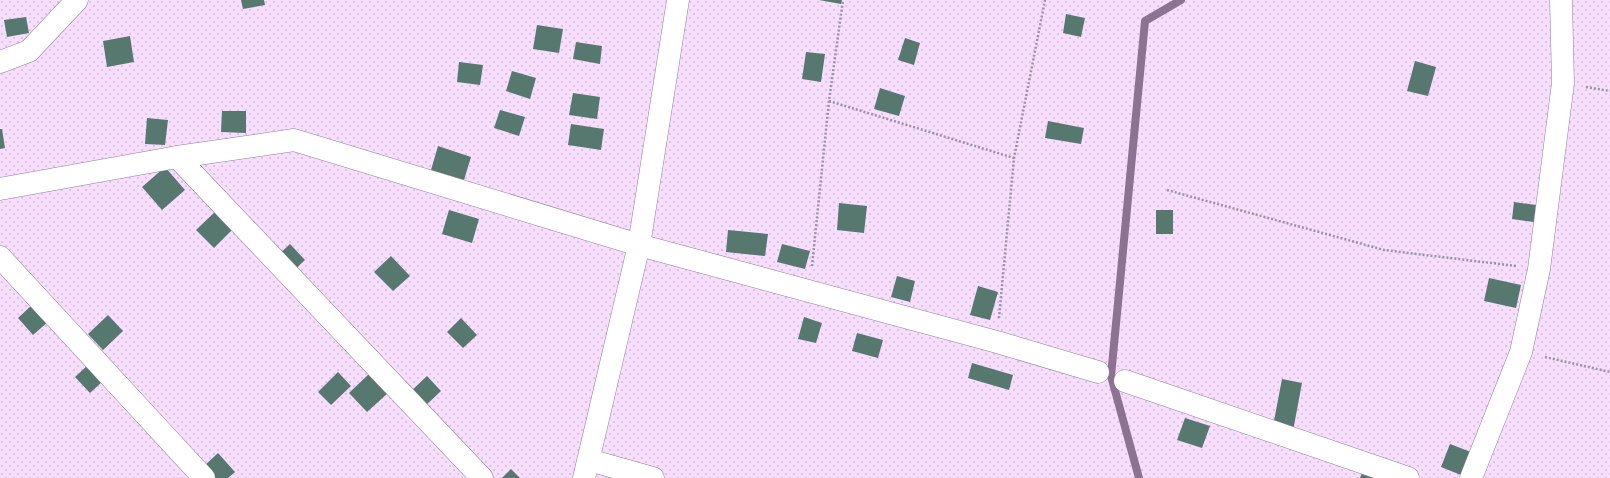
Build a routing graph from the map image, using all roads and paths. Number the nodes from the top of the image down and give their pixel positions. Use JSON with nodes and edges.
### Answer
{"nodes":[{"id":1,"x":77,"y":0,"type":"edge"},
{"id":2,"x":678,"y":0,"type":"edge"},
{"id":3,"x":843,"y":0,"type":"edge"},
{"id":4,"x":1045,"y":0,"type":"edge"},
{"id":5,"x":1561,"y":0,"type":"edge"},
{"id":6,"x":0,"y":62,"type":"edge"},
{"id":7,"x":829,"y":101,"type":"junction"},
{"id":8,"x":178,"y":158,"type":"junction"},
{"id":9,"x":1014,"y":158,"type":"junction"},
{"id":10,"x":0,"y":188,"type":"edge"},
{"id":11,"x":1168,"y":190,"type":"dead end"},
{"id":12,"x":639,"y":245,"type":"junction"},
{"id":13,"x":0,"y":257,"type":"edge"},
{"id":14,"x":1538,"y":269,"type":"junction"},
{"id":15,"x":810,"y":291,"type":"junction"},
{"id":16,"x":997,"y":342,"type":"junction"},
{"id":17,"x":1521,"y":352,"type":"junction"},
{"id":18,"x":1098,"y":372,"type":"dead end"},
{"id":19,"x":1610,"y":372,"type":"edge"},
{"id":20,"x":1125,"y":381,"type":"dead end"},
{"id":21,"x":587,"y":469,"type":"edge"},
{"id":22,"x":204,"y":478,"type":"edge"},
{"id":23,"x":482,"y":478,"type":"edge"},
{"id":24,"x":653,"y":478,"type":"edge"},
{"id":25,"x":1408,"y":478,"type":"edge"},
{"id":26,"x":1471,"y":478,"type":"edge"}],
"edges":[{"from":1,"to":6,"type":"street"},
{"from":2,"to":12,"type":"street"},
{"from":3,"to":7,"type":"path"},
{"from":4,"to":9,"type":"path"},
{"from":5,"to":14,"type":"street"},
{"from":7,"to":9,"type":"path"},
{"from":7,"to":15,"type":"path"},
{"from":8,"to":10,"type":"street"},
{"from":8,"to":12,"type":"street"},
{"from":8,"to":23,"type":"street"},
{"from":9,"to":16,"type":"path"},
{"from":11,"to":14,"type":"path"},
{"from":12,"to":15,"type":"street"},
{"from":12,"to":21,"type":"street"},
{"from":13,"to":22,"type":"street"},
{"from":14,"to":17,"type":"street"},
{"from":15,"to":16,"type":"street"},
{"from":16,"to":18,"type":"street"},
{"from":17,"to":19,"type":"path"},
{"from":17,"to":26,"type":"street"},
{"from":20,"to":25,"type":"street"},
{"from":21,"to":24,"type":"street"}]}
